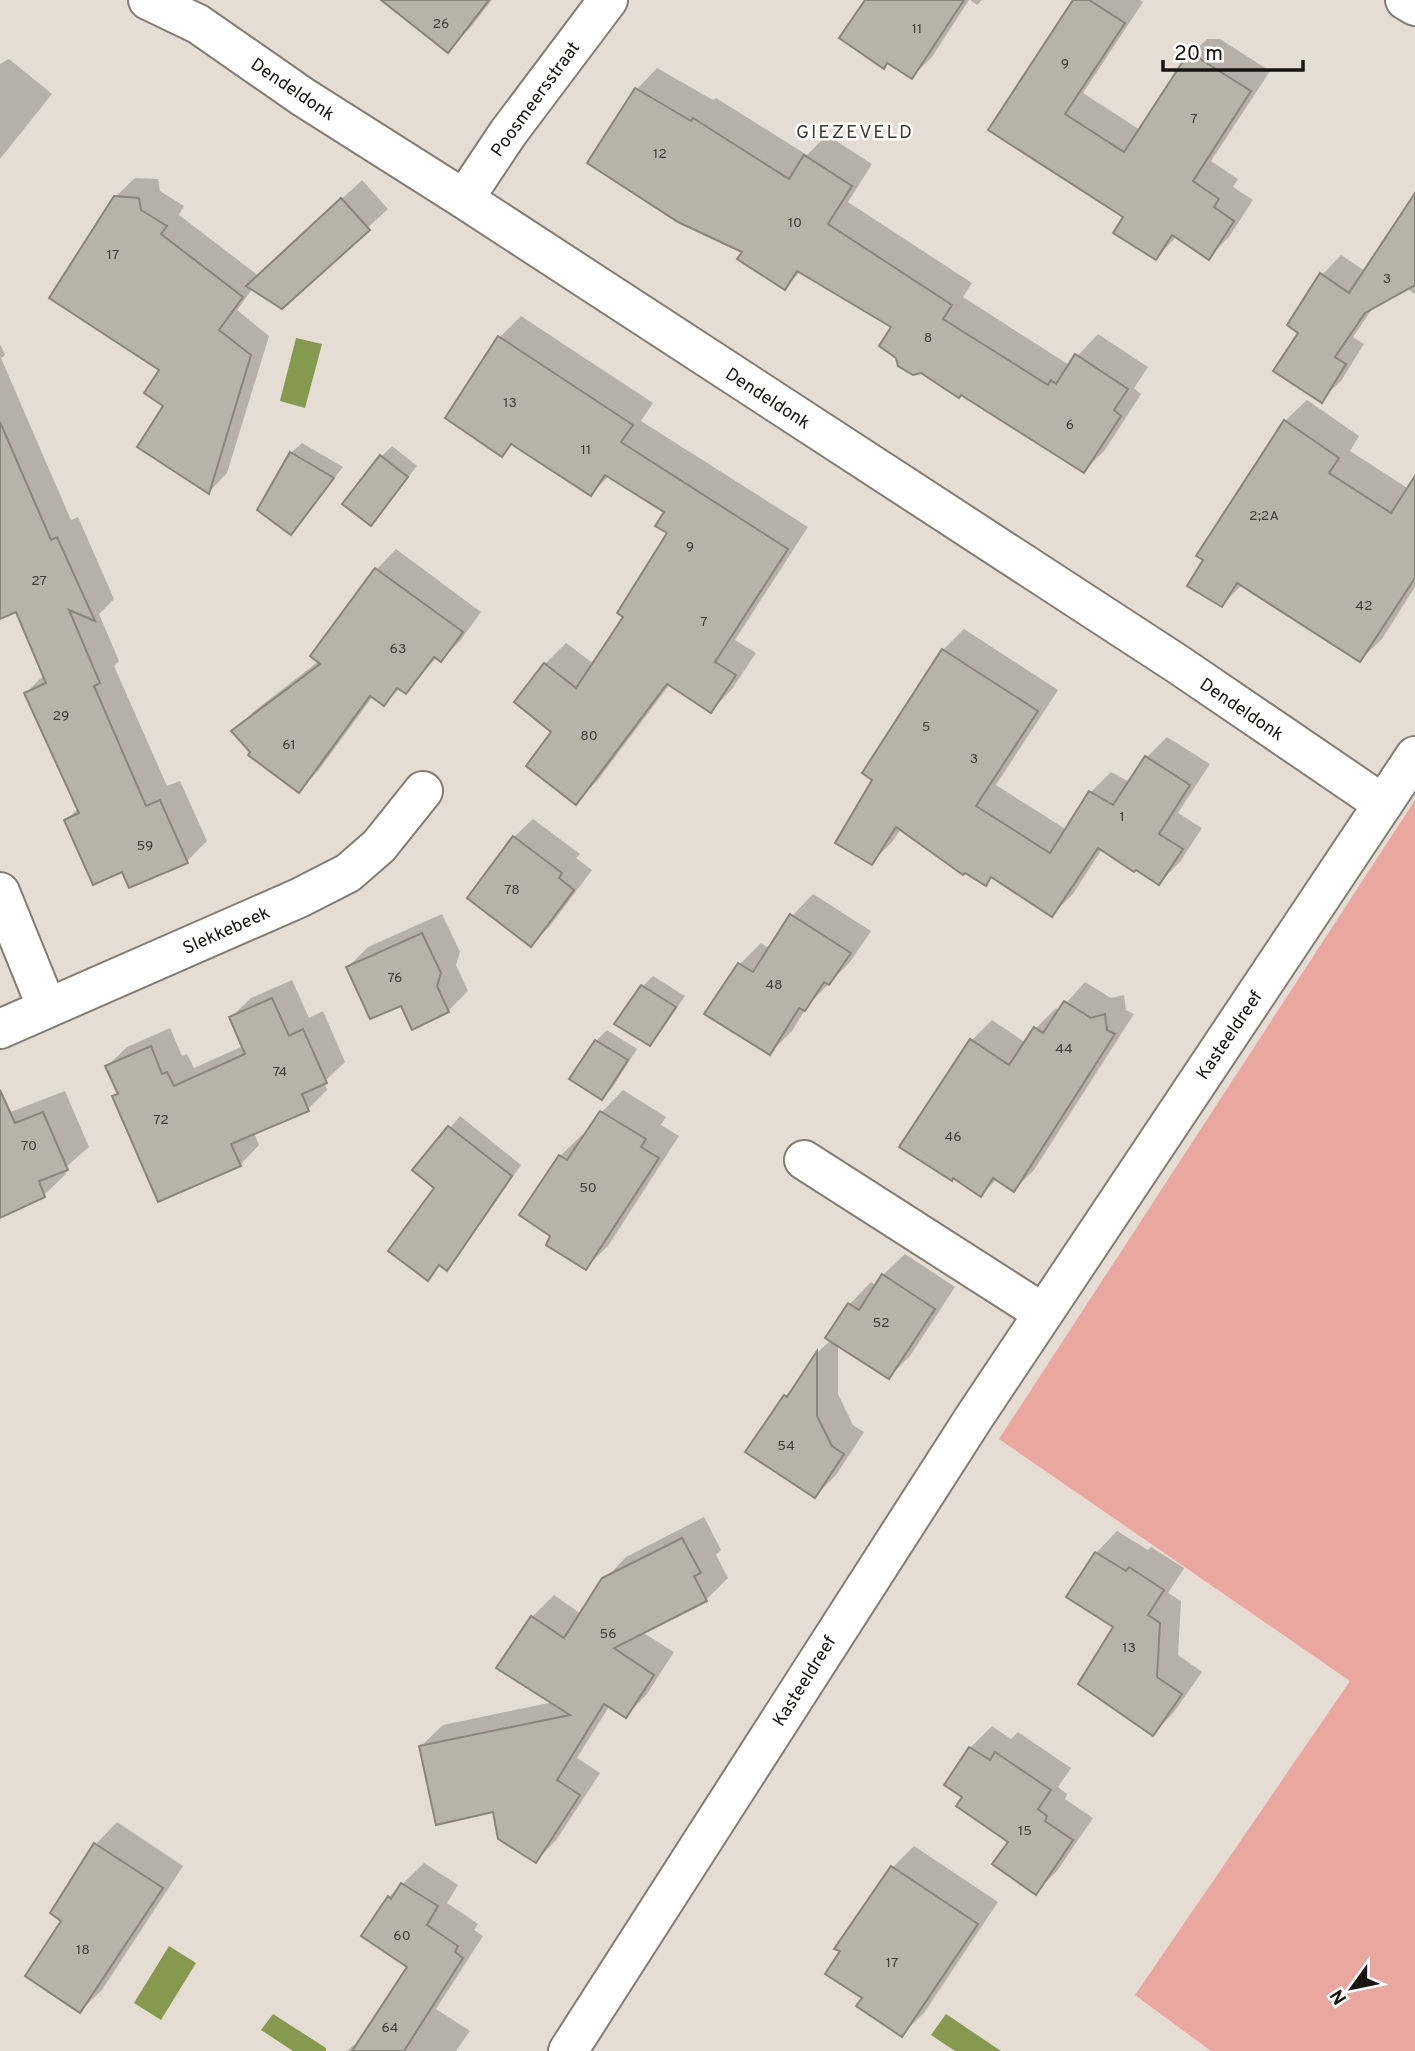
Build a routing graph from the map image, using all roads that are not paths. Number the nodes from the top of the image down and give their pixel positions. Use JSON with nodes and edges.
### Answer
{"nodes":[{"id":1,"x":148,"y":0,"type":"edge"},
{"id":2,"x":608,"y":0,"type":"edge"},
{"id":3,"x":1405,"y":0,"type":"edge"},
{"id":4,"x":1415,"y":6,"type":"edge"},
{"id":5,"x":464,"y":199,"type":"junction"},
{"id":6,"x":1415,"y":756,"type":"edge"},
{"id":7,"x":423,"y":791,"type":"dead end"},
{"id":8,"x":1383,"y":804,"type":"junction"},
{"id":9,"x":0,"y":892,"type":"edge"},
{"id":10,"x":47,"y":1008,"type":"junction"},
{"id":11,"x":0,"y":1029,"type":"edge"},
{"id":12,"x":804,"y":1160,"type":"dead end"},
{"id":13,"x":1043,"y":1313,"type":"junction"},
{"id":14,"x":568,"y":2051,"type":"edge"}],
"edges":[{"from":1,"to":5,"type":"street","name":"Dendeldonk"},
{"from":2,"to":5,"type":"street","name":"Poosmeersstraat"},
{"from":3,"to":4,"type":"street"},
{"from":5,"to":8,"type":"street","name":"Dendeldonk"},
{"from":6,"to":8,"type":"street","name":"Kasteeldreef"},
{"from":7,"to":10,"type":"street","name":"Slekkebeek"},
{"from":8,"to":13,"type":"street","name":"Kasteeldreef"},
{"from":9,"to":10,"type":"street"},
{"from":10,"to":11,"type":"street","name":"Slekkebeek"},
{"from":12,"to":13,"type":"street"},
{"from":13,"to":14,"type":"street","name":"Kasteeldreef"}]}
